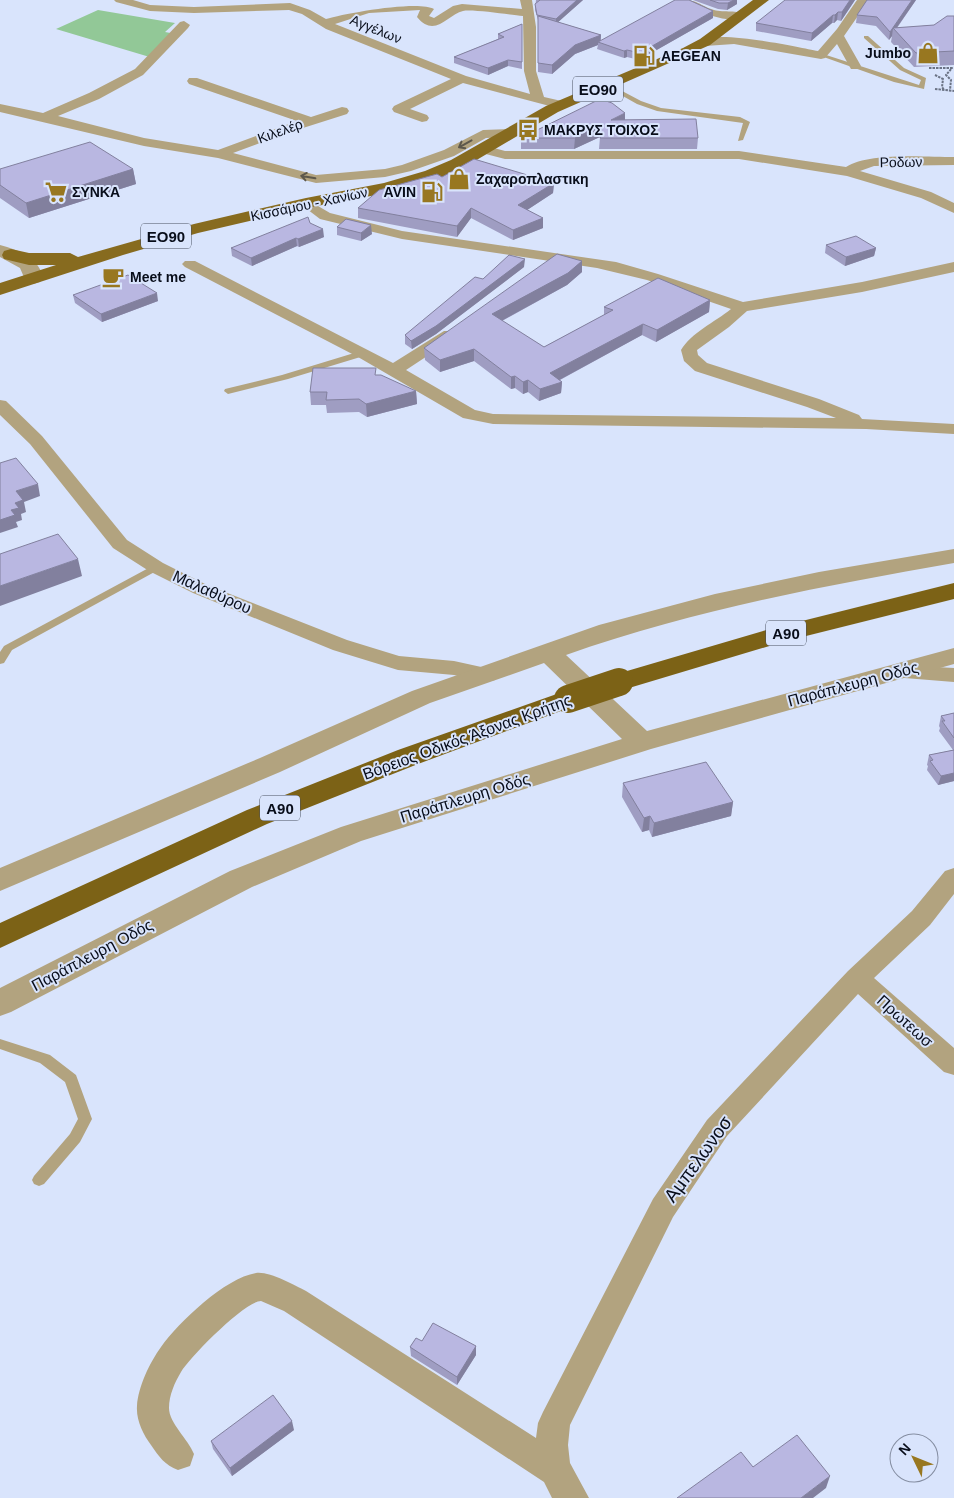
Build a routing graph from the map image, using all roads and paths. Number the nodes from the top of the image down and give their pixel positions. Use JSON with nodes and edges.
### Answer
{"nodes":[{"id":1,"x":120,"y":0,"type":"edge"},
{"id":2,"x":686,"y":0,"type":"edge"},
{"id":3,"x":762,"y":0,"type":"edge"},
{"id":4,"x":863,"y":0,"type":"edge"},
{"id":5,"x":294,"y":3,"type":"edge"},
{"id":6,"x":526,"y":6,"type":"edge"},
{"id":7,"x":739,"y":16,"type":"junction"},
{"id":8,"x":324,"y":23,"type":"junction"},
{"id":9,"x":184,"y":26,"type":"dead end"},
{"id":10,"x":718,"y":32,"type":"junction"},
{"id":11,"x":838,"y":35,"type":"junction"},
{"id":12,"x":866,"y":37,"type":"dead end"},
{"id":13,"x":734,"y":40,"type":"junction"},
{"id":14,"x":705,"y":42,"type":"junction"},
{"id":15,"x":821,"y":54,"type":"junction"},
{"id":16,"x":856,"y":66,"type":"junction"},
{"id":17,"x":929,"y":68,"type":"edge"},
{"id":18,"x":462,"y":79,"type":"junction"},
{"id":19,"x":943,"y":79,"type":"dead end"},
{"id":20,"x":193,"y":81,"type":"dead end"},
{"id":21,"x":607,"y":85,"type":"junction"},
{"id":22,"x":922,"y":88,"type":"junction"},
{"id":23,"x":944,"y":90,"type":"junction"},
{"id":24,"x":950,"y":90,"type":"junction"},
{"id":25,"x":954,"y":91,"type":"edge"},
{"id":26,"x":538,"y":100,"type":"junction"},
{"id":27,"x":561,"y":105,"type":"junction"},
{"id":28,"x":0,"y":108,"type":"edge"},
{"id":29,"x":342,"y":111,"type":"dead end"},
{"id":30,"x":46,"y":117,"type":"junction"},
{"id":31,"x":422,"y":118,"type":"dead end"},
{"id":32,"x":311,"y":120,"type":"junction"},
{"id":33,"x":511,"y":133,"type":"junction"},
{"id":34,"x":740,"y":140,"type":"dead end"},
{"id":35,"x":483,"y":149,"type":"junction"},
{"id":36,"x":219,"y":154,"type":"junction"},
{"id":37,"x":954,"y":161,"type":"edge"},
{"id":38,"x":850,"y":171,"type":"junction"},
{"id":39,"x":306,"y":203,"type":"junction"},
{"id":40,"x":954,"y":208,"type":"edge"},
{"id":41,"x":4,"y":256,"type":"edge"},
{"id":42,"x":101,"y":256,"type":"junction"},
{"id":43,"x":551,"y":257,"type":"junction"},
{"id":44,"x":190,"y":264,"type":"dead end"},
{"id":45,"x":954,"y":267,"type":"edge"},
{"id":46,"x":538,"y":268,"type":"edge"},
{"id":47,"x":27,"y":280,"type":"junction"},
{"id":48,"x":0,"y":289,"type":"edge"},
{"id":49,"x":742,"y":307,"type":"junction"},
{"id":50,"x":465,"y":323,"type":"edge"},
{"id":51,"x":364,"y":353,"type":"junction"},
{"id":52,"x":394,"y":370,"type":"junction"},
{"id":53,"x":228,"y":391,"type":"dead end"},
{"id":54,"x":0,"y":405,"type":"edge"},
{"id":55,"x":866,"y":424,"type":"junction"},
{"id":56,"x":954,"y":429,"type":"edge"},
{"id":57,"x":954,"y":556,"type":"edge"},
{"id":58,"x":156,"y":567,"type":"junction"},
{"id":59,"x":954,"y":591,"type":"edge"},
{"id":60,"x":549,"y":653,"type":"junction"},
{"id":61,"x":954,"y":656,"type":"edge"},
{"id":62,"x":0,"y":661,"type":"edge"},
{"id":63,"x":900,"y":672,"type":"junction"},
{"id":64,"x":487,"y":675,"type":"junction"},
{"id":65,"x":954,"y":675,"type":"edge"},
{"id":66,"x":642,"y":742,"type":"junction"},
{"id":67,"x":954,"y":877,"type":"edge"},
{"id":68,"x":0,"y":880,"type":"edge"},
{"id":69,"x":0,"y":936,"type":"edge"},
{"id":70,"x":857,"y":978,"type":"junction"},
{"id":71,"x":0,"y":1004,"type":"edge"},
{"id":72,"x":0,"y":1044,"type":"edge"},
{"id":73,"x":954,"y":1064,"type":"edge"},
{"id":74,"x":40,"y":1180,"type":"dead end"},
{"id":75,"x":178,"y":1454,"type":"dead end"},
{"id":76,"x":555,"y":1470,"type":"junction"},
{"id":77,"x":572,"y":1498,"type":"edge"}],
"edges":[{"from":1,"to":5,"type":"street","name":"Αγγέλων"},
{"from":2,"to":7,"type":"street"},
{"from":3,"to":7,"type":"main road","name":"Κισσάμου - Χανίων","number":"ΕΟ90"},
{"from":4,"to":11,"type":"street"},
{"from":5,"to":8,"type":"street","name":"Αγγέλων"},
{"from":6,"to":8,"type":"street"},
{"from":6,"to":26,"type":"street"},
{"from":7,"to":10,"type":"main road","name":"Κισσάμου - Χανίων","number":"ΕΟ90"},
{"from":8,"to":18,"type":"street","name":"Αγγέλων"},
{"from":9,"to":30,"type":"street"},
{"from":10,"to":13,"type":"street"},
{"from":10,"to":14,"type":"main road","name":"Κισσάμου - Χανίων","number":"ΕΟ90"},
{"from":11,"to":15,"type":"street"},
{"from":11,"to":16,"type":"street"},
{"from":12,"to":22,"type":"lane"},
{"from":13,"to":14,"type":"street"},
{"from":13,"to":15,"type":"street"},
{"from":14,"to":21,"type":"main road","name":"Κισσάμου - Χανίων","number":"ΕΟ90"},
{"from":15,"to":16,"type":"lane"},
{"from":16,"to":22,"type":"lane"},
{"from":17,"to":24,"type":"path"},
{"from":18,"to":26,"type":"street","name":"Αγγέλων"},
{"from":18,"to":31,"type":"street"},
{"from":19,"to":23,"type":"path"},
{"from":20,"to":32,"type":"street"},
{"from":21,"to":27,"type":"main road","name":"Κισσάμου - Χανίων","number":"ΕΟ90"},
{"from":21,"to":34,"type":"lane"},
{"from":22,"to":23,"type":"path"},
{"from":23,"to":24,"type":"path"},
{"from":24,"to":25,"type":"path"},
{"from":26,"to":27,"type":"street","name":"Αγγέλων"},
{"from":27,"to":33,"type":"main road","name":"Κισσάμου - Χανίων","number":"ΕΟ90"},
{"from":28,"to":30,"type":"street"},
{"from":29,"to":32,"type":"street","name":"Κιλελέρ"},
{"from":30,"to":36,"type":"street"},
{"from":32,"to":36,"type":"street","name":"Κιλελέρ"},
{"from":33,"to":35,"type":"main road","name":"Κισσάμου - Χανίων","number":"ΕΟ90"},
{"from":33,"to":36,"type":"street","one_way":true},
{"from":35,"to":38,"type":"street"},
{"from":35,"to":39,"type":"main road","name":"Κισσάμου - Χανίων","number":"ΕΟ90"},
{"from":37,"to":38,"type":"street","name":"Ροδων"},
{"from":38,"to":40,"type":"street"},
{"from":39,"to":42,"type":"main road","name":"Κισσάμου - Χανίων","number":"ΕΟ90"},
{"from":39,"to":43,"type":"street"},
{"from":41,"to":42,"type":"main road"},
{"from":41,"to":47,"type":"street"},
{"from":42,"to":47,"type":"main road","name":"Κισσάμου - Χανίων","number":"ΕΟ90"},
{"from":43,"to":46,"type":"street"},
{"from":43,"to":49,"type":"street"},
{"from":44,"to":51,"type":"street"},
{"from":45,"to":49,"type":"street"},
{"from":47,"to":48,"type":"main road","name":"Κισσάμου - Χανίων","number":"ΕΟ90"},
{"from":49,"to":55,"type":"street"},
{"from":50,"to":52,"type":"street"},
{"from":51,"to":52,"type":"street"},
{"from":51,"to":53,"type":"lane"},
{"from":52,"to":55,"type":"street"},
{"from":54,"to":58,"type":"street","name":"Μαλαθύρου"},
{"from":55,"to":56,"type":"street"},
{"from":57,"to":60,"type":"street"},
{"from":58,"to":62,"type":"lane"},
{"from":58,"to":64,"type":"street","name":"Μαλαθύρου"},
{"from":59,"to":69,"type":"highway","name":"Βόρειος Οδικός Άξονας Κρήτης","number":"Α90","bridge":true},
{"from":60,"to":64,"type":"street"},
{"from":60,"to":66,"type":"street"},
{"from":61,"to":63,"type":"street","name":"Παράπλευρη Οδός"},
{"from":63,"to":65,"type":"street"},
{"from":63,"to":66,"type":"street","name":"Παράπλευρη Οδός"},
{"from":64,"to":68,"type":"street"},
{"from":66,"to":71,"type":"street","name":"Παράπλευρη Οδός"},
{"from":67,"to":70,"type":"street","name":"Αμπελωνοσ"},
{"from":70,"to":73,"type":"street","name":"Πρωτεωσ"},
{"from":70,"to":76,"type":"street","name":"Αμπελωνοσ"},
{"from":72,"to":74,"type":"lane"},
{"from":75,"to":76,"type":"street"},
{"from":76,"to":77,"type":"street","name":"Αμπελωνοσ"}]}
